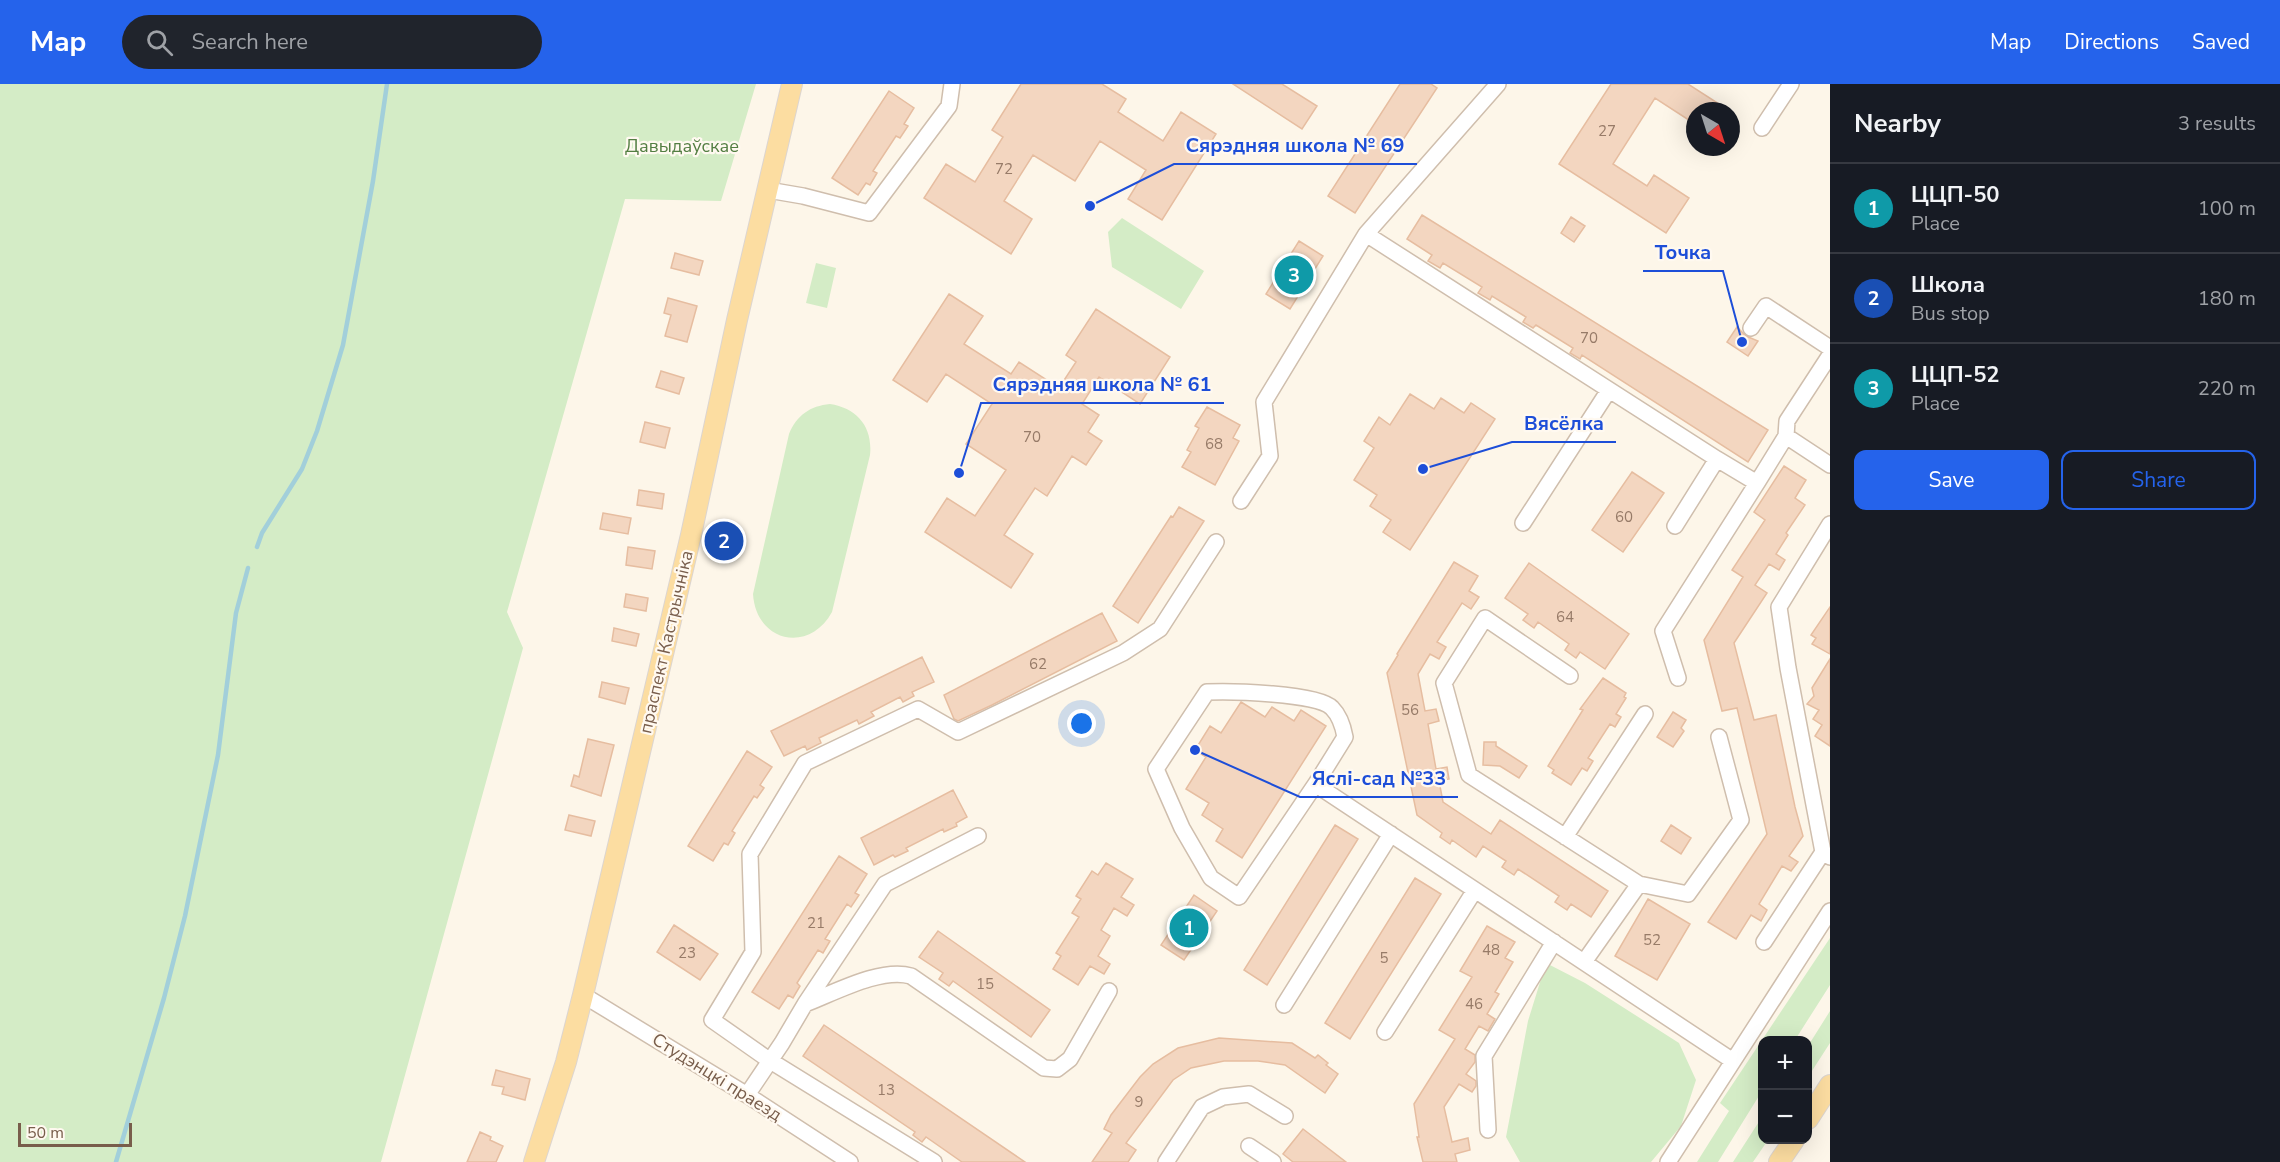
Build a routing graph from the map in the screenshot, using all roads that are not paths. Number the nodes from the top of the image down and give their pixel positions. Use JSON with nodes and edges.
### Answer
{"nodes":[{"id":1,"x":792,"y":84,"type":"edge"},
{"id":2,"x":952,"y":84,"type":"edge"},
{"id":3,"x":1498,"y":84,"type":"edge"},
{"id":4,"x":1791,"y":84,"type":"edge"},
{"id":5,"x":1762,"y":128,"type":"dead end"},
{"id":6,"x":768,"y":190,"type":"junction"},
{"id":7,"x":1366,"y":234,"type":"junction"},
{"id":8,"x":1751,"y":328,"type":"dead end"},
{"id":9,"x":1830,"y":348,"type":"edge"},
{"id":10,"x":1830,"y":355,"type":"edge"},
{"id":11,"x":1609,"y":390,"type":"junction"},
{"id":12,"x":1786,"y":436,"type":"junction"},
{"id":13,"x":1717,"y":459,"type":"junction"},
{"id":14,"x":1830,"y":465,"type":"edge"},
{"id":15,"x":1757,"y":483,"type":"junction"},
{"id":16,"x":1241,"y":501,"type":"dead end"},
{"id":17,"x":1523,"y":523,"type":"dead end"},
{"id":18,"x":1830,"y":524,"type":"edge"},
{"id":19,"x":1675,"y":526,"type":"dead end"},
{"id":20,"x":1216,"y":542,"type":"dead end"},
{"id":21,"x":1570,"y":676,"type":"dead end"},
{"id":22,"x":1678,"y":678,"type":"dead end"},
{"id":23,"x":1646,"y":714,"type":"dead end"},
{"id":24,"x":1719,"y":737,"type":"dead end"},
{"id":25,"x":1317,"y":782,"type":"junction"},
{"id":26,"x":1391,"y":834,"type":"junction"},
{"id":27,"x":978,"y":836,"type":"dead end"},
{"id":28,"x":1565,"y":837,"type":"junction"},
{"id":29,"x":1827,"y":854,"type":"edge"},
{"id":30,"x":1639,"y":884,"type":"junction"},
{"id":31,"x":1475,"y":890,"type":"junction"},
{"id":32,"x":1830,"y":911,"type":"edge"},
{"id":33,"x":1554,"y":942,"type":"junction"},
{"id":34,"x":1764,"y":942,"type":"dead end"},
{"id":35,"x":1584,"y":962,"type":"junction"},
{"id":36,"x":1109,"y":991,"type":"dead end"},
{"id":37,"x":583,"y":995,"type":"junction"},
{"id":38,"x":805,"y":1004,"type":"junction"},
{"id":39,"x":1284,"y":1005,"type":"dead end"},
{"id":40,"x":1385,"y":1032,"type":"dead end"},
{"id":41,"x":769,"y":1059,"type":"junction"},
{"id":42,"x":1733,"y":1061,"type":"junction"},
{"id":43,"x":1830,"y":1085,"type":"edge"},
{"id":44,"x":747,"y":1095,"type":"junction"},
{"id":45,"x":1812,"y":1113,"type":"edge"},
{"id":46,"x":1284,"y":1116,"type":"dead end"},
{"id":47,"x":1488,"y":1130,"type":"dead end"},
{"id":48,"x":1791,"y":1144,"type":"edge"},
{"id":49,"x":1249,"y":1146,"type":"dead end"},
{"id":50,"x":534,"y":1162,"type":"edge"},
{"id":51,"x":850,"y":1162,"type":"edge"},
{"id":52,"x":934,"y":1162,"type":"edge"},
{"id":53,"x":1166,"y":1162,"type":"edge"},
{"id":54,"x":1273,"y":1162,"type":"edge"},
{"id":55,"x":1668,"y":1162,"type":"edge"},
{"id":56,"x":1779,"y":1162,"type":"edge"}],
"edges":[{"from":1,"to":6,"type":"main road","name":"праспект Кастрычніка"},
{"from":2,"to":6,"type":"street"},
{"from":3,"to":7,"type":"street"},
{"from":4,"to":5,"type":"street"},
{"from":6,"to":37,"type":"main road","name":"праспект Кастрычніка"},
{"from":7,"to":11,"type":"street"},
{"from":7,"to":16,"type":"street"},
{"from":8,"to":9,"type":"street"},
{"from":10,"to":12,"type":"street"},
{"from":11,"to":13,"type":"street"},
{"from":11,"to":17,"type":"street"},
{"from":12,"to":14,"type":"street"},
{"from":12,"to":15,"type":"street"},
{"from":13,"to":15,"type":"street"},
{"from":13,"to":19,"type":"street"},
{"from":15,"to":22,"type":"street"},
{"from":18,"to":29,"type":"street"},
{"from":20,"to":41,"type":"street"},
{"from":21,"to":28,"type":"street"},
{"from":23,"to":28,"type":"street"},
{"from":24,"to":30,"type":"street"},
{"from":25,"to":25,"type":"street"},
{"from":25,"to":26,"type":"street"},
{"from":26,"to":31,"type":"street"},
{"from":26,"to":39,"type":"street"},
{"from":27,"to":38,"type":"street"},
{"from":28,"to":30,"type":"street"},
{"from":29,"to":34,"type":"street"},
{"from":30,"to":35,"type":"street"},
{"from":31,"to":33,"type":"street"},
{"from":31,"to":40,"type":"street"},
{"from":32,"to":42,"type":"street"},
{"from":33,"to":35,"type":"street"},
{"from":33,"to":47,"type":"street"},
{"from":35,"to":42,"type":"street"},
{"from":36,"to":38,"type":"street"},
{"from":37,"to":44,"type":"street","name":"Студэнцкі праезд"},
{"from":37,"to":50,"type":"main road","name":"праспект Кастрычніка"},
{"from":38,"to":41,"type":"street"},
{"from":41,"to":44,"type":"street"},
{"from":41,"to":52,"type":"street"},
{"from":42,"to":55,"type":"street"},
{"from":43,"to":45,"type":"main road"},
{"from":44,"to":51,"type":"street","name":"Студэнцкі праезд"},
{"from":46,"to":53,"type":"street"},
{"from":48,"to":56,"type":"main road"},
{"from":49,"to":54,"type":"street"}]}
